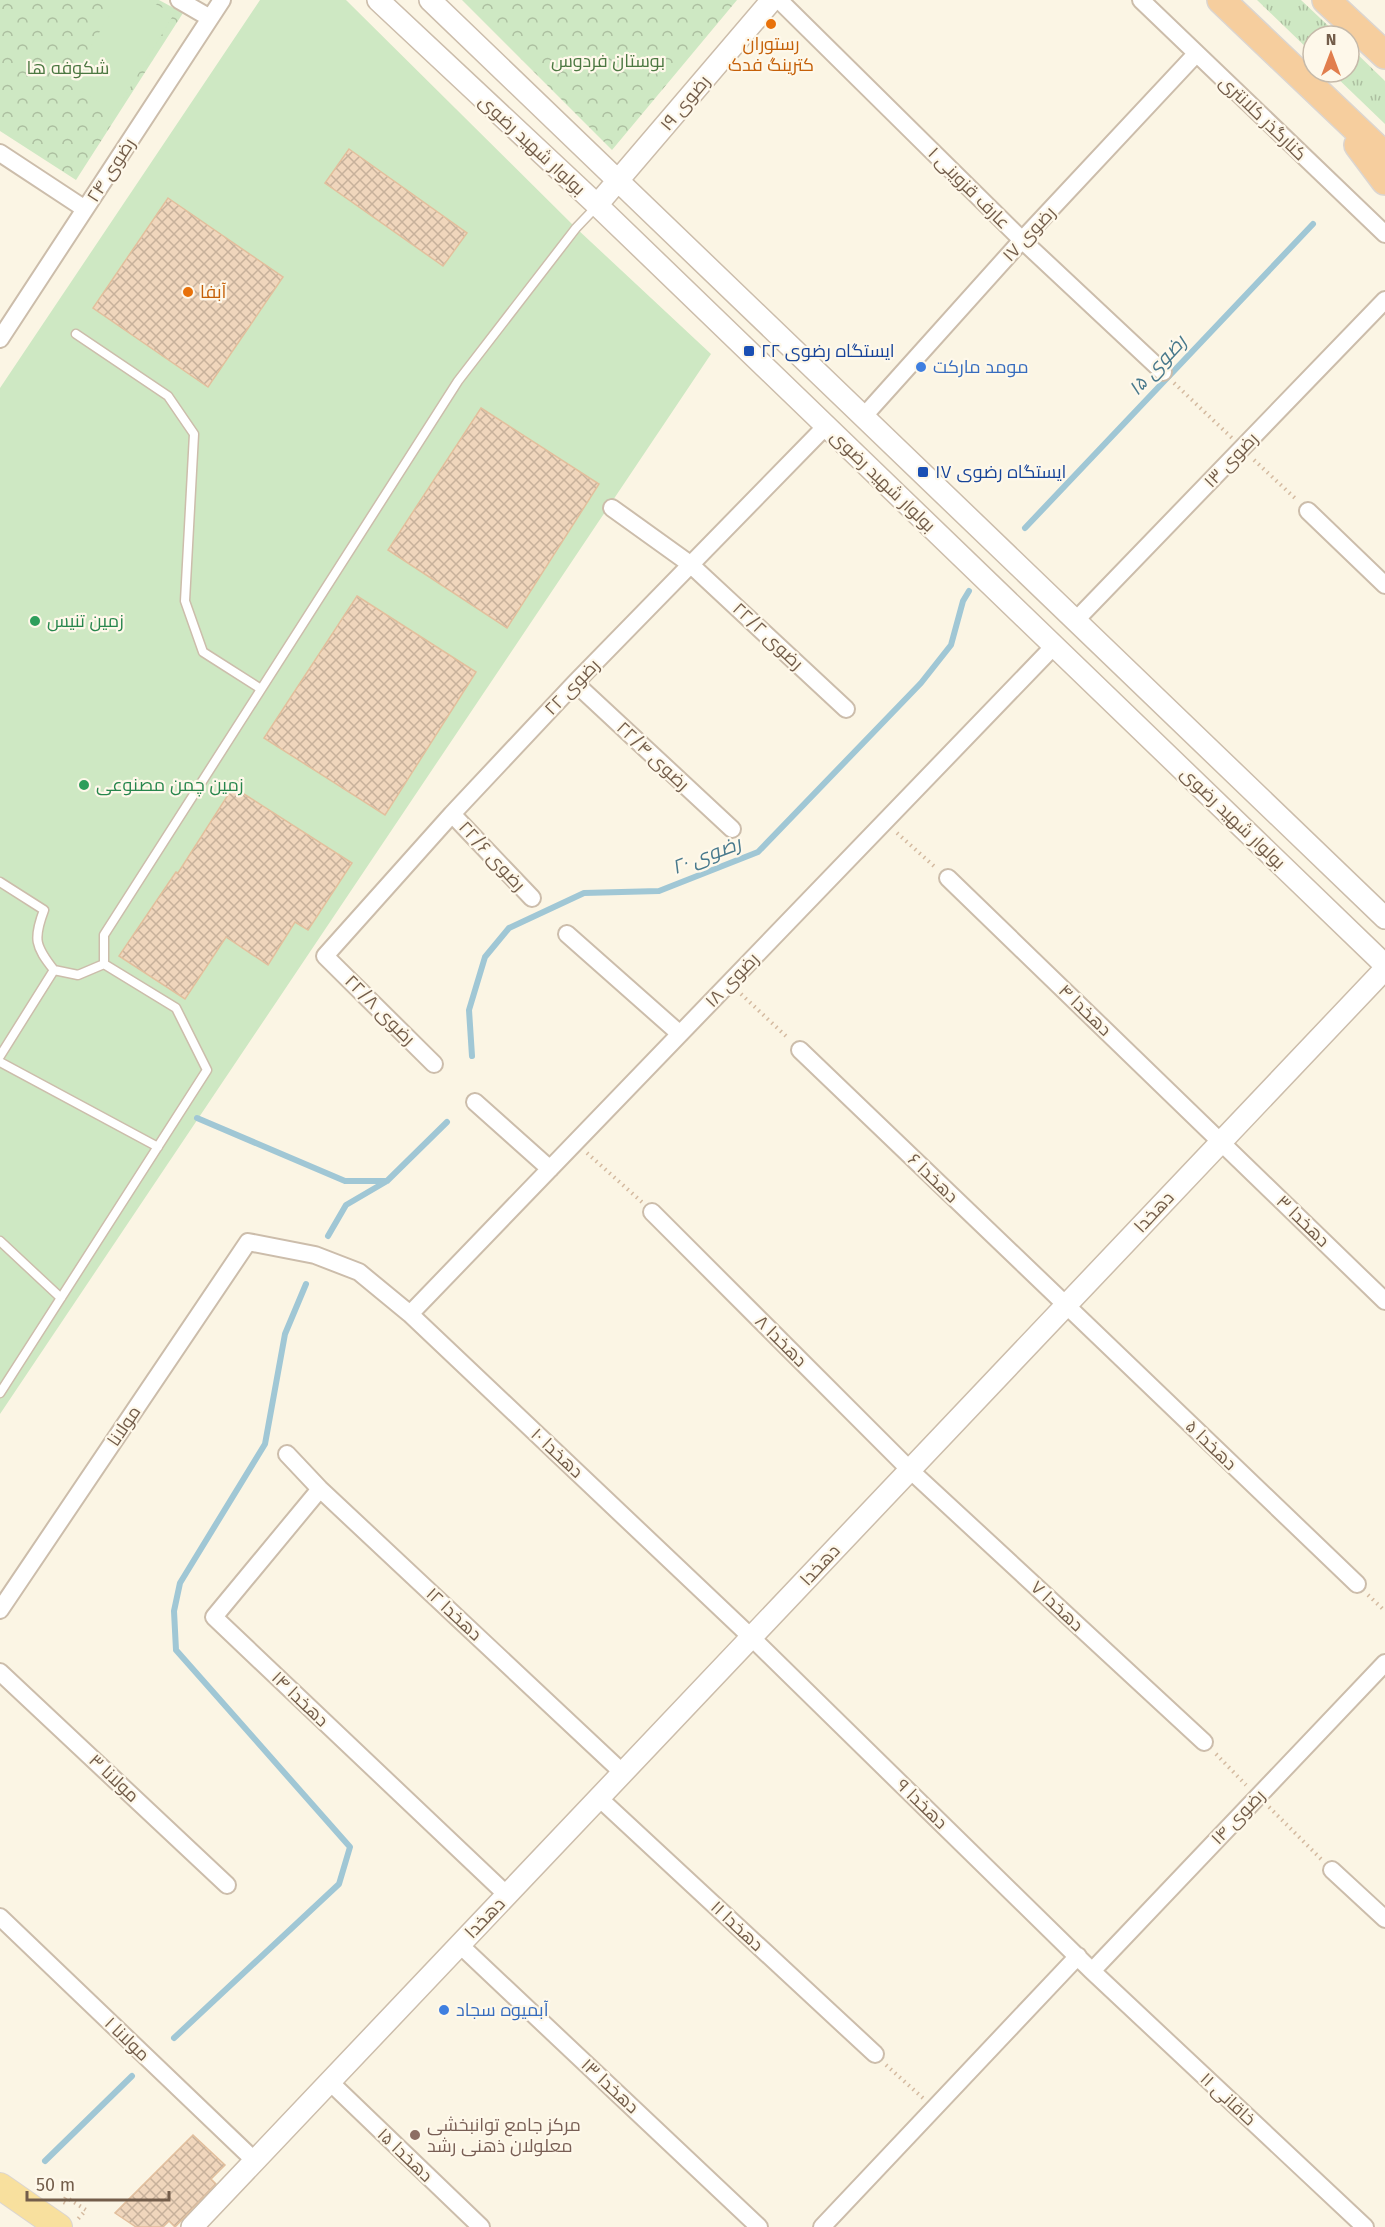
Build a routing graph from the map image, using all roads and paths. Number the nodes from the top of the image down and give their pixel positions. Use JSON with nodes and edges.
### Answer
{"nodes":[{"id":1,"x":179,"y":0,"type":"edge"},
{"id":2,"x":222,"y":0,"type":"edge"},
{"id":3,"x":378,"y":0,"type":"edge"},
{"id":4,"x":430,"y":0,"type":"edge"},
{"id":5,"x":772,"y":0,"type":"edge"},
{"id":6,"x":778,"y":0,"type":"edge"},
{"id":7,"x":1141,"y":0,"type":"edge"},
{"id":8,"x":1221,"y":0,"type":"edge"},
{"id":9,"x":1326,"y":0,"type":"edge"},
{"id":10,"x":210,"y":18,"type":"junction"},
{"id":11,"x":1196,"y":54,"type":"junction"},
{"id":12,"x":1385,"y":55,"type":"edge"},
{"id":13,"x":1326,"y":100,"type":"junction"},
{"id":14,"x":0,"y":153,"type":"edge"},
{"id":15,"x":1385,"y":156,"type":"edge"},
{"id":16,"x":619,"y":181,"type":"junction"},
{"id":17,"x":1385,"y":181,"type":"edge"},
{"id":18,"x":597,"y":205,"type":"junction"},
{"id":19,"x":85,"y":209,"type":"junction"},
{"id":20,"x":1385,"y":234,"type":"edge"},
{"id":21,"x":1022,"y":240,"type":"junction"},
{"id":22,"x":1385,"y":300,"type":"edge"},
{"id":23,"x":76,"y":334,"type":"dead end"},
{"id":24,"x":0,"y":339,"type":"edge"},
{"id":25,"x":1163,"y":372,"type":"dead end"},
{"id":26,"x":864,"y":416,"type":"junction"},
{"id":27,"x":826,"y":426,"type":"junction"},
{"id":28,"x":612,"y":508,"type":"dead end"},
{"id":29,"x":1308,"y":511,"type":"dead end"},
{"id":30,"x":690,"y":564,"type":"junction"},
{"id":31,"x":1385,"y":585,"type":"edge"},
{"id":32,"x":1076,"y":620,"type":"junction"},
{"id":33,"x":1054,"y":646,"type":"junction"},
{"id":34,"x":575,"y":683,"type":"junction"},
{"id":35,"x":261,"y":689,"type":"junction"},
{"id":36,"x":846,"y":709,"type":"dead end"},
{"id":37,"x":452,"y":814,"type":"junction"},
{"id":38,"x":885,"y":822,"type":"junction"},
{"id":39,"x":732,"y":830,"type":"dead end"},
{"id":40,"x":948,"y":878,"type":"joint"},
{"id":41,"x":0,"y":882,"type":"edge"},
{"id":42,"x":532,"y":898,"type":"dead end"},
{"id":43,"x":1385,"y":918,"type":"edge"},
{"id":44,"x":567,"y":934,"type":"dead end"},
{"id":45,"x":325,"y":956,"type":"joint"},
{"id":46,"x":104,"y":963,"type":"junction"},
{"id":47,"x":1385,"y":967,"type":"edge"},
{"id":48,"x":54,"y":970,"type":"junction"},
{"id":49,"x":729,"y":984,"type":"junction"},
{"id":50,"x":681,"y":1034,"type":"junction"},
{"id":51,"x":800,"y":1050,"type":"joint"},
{"id":52,"x":0,"y":1056,"type":"edge"},
{"id":53,"x":0,"y":1062,"type":"edge"},
{"id":54,"x":434,"y":1064,"type":"dead end"},
{"id":55,"x":475,"y":1102,"type":"dead end"},
{"id":56,"x":576,"y":1142,"type":"junction"},
{"id":57,"x":1221,"y":1142,"type":"junction"},
{"id":58,"x":158,"y":1147,"type":"junction"},
{"id":59,"x":550,"y":1169,"type":"junction"},
{"id":60,"x":652,"y":1212,"type":"joint"},
{"id":61,"x":0,"y":1241,"type":"edge"},
{"id":62,"x":248,"y":1242,"type":"joint"},
{"id":63,"x":61,"y":1298,"type":"junction"},
{"id":64,"x":1385,"y":1301,"type":"edge"},
{"id":65,"x":1066,"y":1306,"type":"junction"},
{"id":66,"x":410,"y":1314,"type":"junction"},
{"id":67,"x":0,"y":1394,"type":"edge"},
{"id":68,"x":287,"y":1454,"type":"dead end"},
{"id":69,"x":910,"y":1470,"type":"junction"},
{"id":70,"x":320,"y":1489,"type":"junction"},
{"id":71,"x":1357,"y":1584,"type":"dead end"},
{"id":72,"x":0,"y":1610,"type":"edge"},
{"id":73,"x":751,"y":1637,"type":"junction"},
{"id":74,"x":1385,"y":1663,"type":"edge"},
{"id":75,"x":0,"y":1672,"type":"edge"},
{"id":76,"x":1204,"y":1742,"type":"dead end"},
{"id":77,"x":623,"y":1773,"type":"junction"},
{"id":78,"x":599,"y":1798,"type":"junction"},
{"id":79,"x":1332,"y":1870,"type":"dead end"},
{"id":80,"x":227,"y":1885,"type":"dead end"},
{"id":81,"x":507,"y":1895,"type":"junction"},
{"id":82,"x":0,"y":1917,"type":"edge"},
{"id":83,"x":1385,"y":1919,"type":"edge"},
{"id":84,"x":460,"y":1945,"type":"junction"},
{"id":85,"x":1078,"y":1956,"type":"junction"},
{"id":86,"x":1092,"y":1971,"type":"junction"},
{"id":87,"x":875,"y":2054,"type":"joint"},
{"id":88,"x":330,"y":2082,"type":"junction"},
{"id":89,"x":934,"y":2109,"type":"junction"},
{"id":90,"x":255,"y":2161,"type":"junction"},
{"id":91,"x":0,"y":2186,"type":"edge"},
{"id":92,"x":86,"y":2210,"type":"dead end"},
{"id":93,"x":66,"y":2218,"type":"edge"},
{"id":94,"x":192,"y":2227,"type":"edge"},
{"id":95,"x":481,"y":2227,"type":"edge"},
{"id":96,"x":759,"y":2227,"type":"edge"},
{"id":97,"x":822,"y":2227,"type":"edge"},
{"id":98,"x":1365,"y":2227,"type":"edge"}],
"edges":[{"from":1,"to":10,"type":"street"},
{"from":2,"to":10,"type":"street","name":"رضوی ۲۴"},
{"from":3,"to":18,"type":"street","name":"بولوار شهید رضوی"},
{"from":4,"to":16,"type":"street","name":"بولوار شهید رضوی"},
{"from":5,"to":16,"type":"street","name":"رضوی ۱۹"},
{"from":6,"to":21,"type":"street","name":"عارف قزوینی ۱"},
{"from":7,"to":11,"type":"street","name":"کنارگذر کلانتری"},
{"from":8,"to":13,"type":"highway"},
{"from":9,"to":12,"type":"highway"},
{"from":10,"to":19,"type":"street","name":"رضوی ۲۴"},
{"from":11,"to":20,"type":"street","name":"کنارگذر کلانتری"},
{"from":11,"to":21,"type":"street","name":"رضوی ۱۷"},
{"from":13,"to":15,"type":"highway"},
{"from":13,"to":17,"type":"highway"},
{"from":14,"to":19,"type":"street"},
{"from":16,"to":18,"type":"street","name":"رضوی ۱۹"},
{"from":16,"to":26,"type":"street","name":"بولوار شهید رضوی"},
{"from":18,"to":27,"type":"street","name":"بولوار شهید رضوی"},
{"from":18,"to":35,"type":"lane"},
{"from":19,"to":24,"type":"street","name":"رضوی ۲۴"},
{"from":21,"to":25,"type":"street","name":"عارف قزوینی ۱"},
{"from":21,"to":26,"type":"street","name":"رضوی ۱۷"},
{"from":22,"to":32,"type":"street","name":"رضوی ۱۳"},
{"from":23,"to":35,"type":"lane"},
{"from":26,"to":32,"type":"street","name":"بولوار شهید رضوی"},
{"from":27,"to":30,"type":"street","name":"رضوی ۲۲"},
{"from":27,"to":33,"type":"street","name":"بولوار شهید رضوی"},
{"from":28,"to":30,"type":"street","name":"رضوی ۲۲/۲"},
{"from":29,"to":31,"type":"street"},
{"from":30,"to":34,"type":"street","name":"رضوی ۲۲"},
{"from":30,"to":36,"type":"street","name":"رضوی ۲۲/۲"},
{"from":32,"to":43,"type":"street","name":"بولوار شهید رضوی"},
{"from":33,"to":38,"type":"street","name":"رضوی ۱۸"},
{"from":33,"to":47,"type":"street","name":"بولوار شهید رضوی"},
{"from":34,"to":37,"type":"street","name":"رضوی ۲۲"},
{"from":34,"to":39,"type":"street","name":"رضوی ۲۲/۴"},
{"from":35,"to":46,"type":"lane"},
{"from":37,"to":42,"type":"street","name":"رضوی ۲۲/۶"},
{"from":37,"to":45,"type":"street","name":"رضوی ۲۲"},
{"from":38,"to":40,"type":"path"},
{"from":38,"to":49,"type":"street","name":"رضوی ۱۸"},
{"from":40,"to":57,"type":"street","name":"دهخدا ۴"},
{"from":41,"to":48,"type":"lane"},
{"from":44,"to":50,"type":"street"},
{"from":45,"to":54,"type":"street","name":"رضوی ۲۲/۸"},
{"from":46,"to":48,"type":"lane"},
{"from":46,"to":58,"type":"lane"},
{"from":47,"to":57,"type":"street","name":"دهخدا"},
{"from":48,"to":52,"type":"lane"},
{"from":49,"to":50,"type":"street","name":"رضوی ۱۸"},
{"from":49,"to":51,"type":"path"},
{"from":50,"to":56,"type":"street","name":"رضوی ۱۸"},
{"from":51,"to":65,"type":"street","name":"دهخدا ۶"},
{"from":53,"to":58,"type":"lane"},
{"from":55,"to":59,"type":"street"},
{"from":56,"to":59,"type":"street","name":"رضوی ۱۸"},
{"from":56,"to":60,"type":"path"},
{"from":57,"to":64,"type":"street","name":"دهخدا ۳"},
{"from":57,"to":65,"type":"street","name":"دهخدا"},
{"from":58,"to":63,"type":"lane"},
{"from":59,"to":66,"type":"street","name":"رضوی ۱۸"},
{"from":60,"to":69,"type":"street","name":"دهخدا ۸"},
{"from":61,"to":63,"type":"lane"},
{"from":62,"to":66,"type":"street","name":"دهخدا ۱۰"},
{"from":62,"to":72,"type":"street","name":"مولانا"},
{"from":63,"to":67,"type":"lane"},
{"from":65,"to":69,"type":"street","name":"دهخدا"},
{"from":65,"to":71,"type":"street","name":"دهخدا ۵"},
{"from":66,"to":73,"type":"street","name":"دهخدا ۱۰"},
{"from":68,"to":70,"type":"street","name":"دهخدا ۱۲"},
{"from":69,"to":73,"type":"street","name":"دهخدا"},
{"from":69,"to":76,"type":"street","name":"دهخدا ۷"},
{"from":70,"to":77,"type":"street","name":"دهخدا ۱۲"},
{"from":70,"to":81,"type":"street","name":"دهخدا ۱۴"},
{"from":73,"to":77,"type":"street","name":"دهخدا"},
{"from":73,"to":85,"type":"street","name":"دهخدا ۹"},
{"from":74,"to":86,"type":"street","name":"رضوی ۱۴"},
{"from":75,"to":80,"type":"street","name":"مولانا ۳"},
{"from":77,"to":78,"type":"street","name":"دهخدا"},
{"from":78,"to":81,"type":"street","name":"دهخدا"},
{"from":78,"to":87,"type":"street","name":"دهخدا ۱۱"},
{"from":79,"to":83,"type":"street"},
{"from":81,"to":84,"type":"street","name":"دهخدا"},
{"from":82,"to":90,"type":"street","name":"مولانا ۱"},
{"from":84,"to":88,"type":"street","name":"دهخدا"},
{"from":84,"to":96,"type":"street","name":"دهخدا ۱۳"},
{"from":85,"to":86,"type":"street","name":"دهخدا ۹"},
{"from":85,"to":89,"type":"street"},
{"from":86,"to":98,"type":"street","name":"خاقانی ۱۱"},
{"from":87,"to":89,"type":"path"},
{"from":88,"to":90,"type":"street","name":"دهخدا"},
{"from":88,"to":95,"type":"street","name":"دهخدا ۱۵"},
{"from":89,"to":97,"type":"street"},
{"from":90,"to":94,"type":"street","name":"دهخدا"},
{"from":91,"to":93,"type":"main road"},
{"from":92,"to":93,"type":"path"}]}
